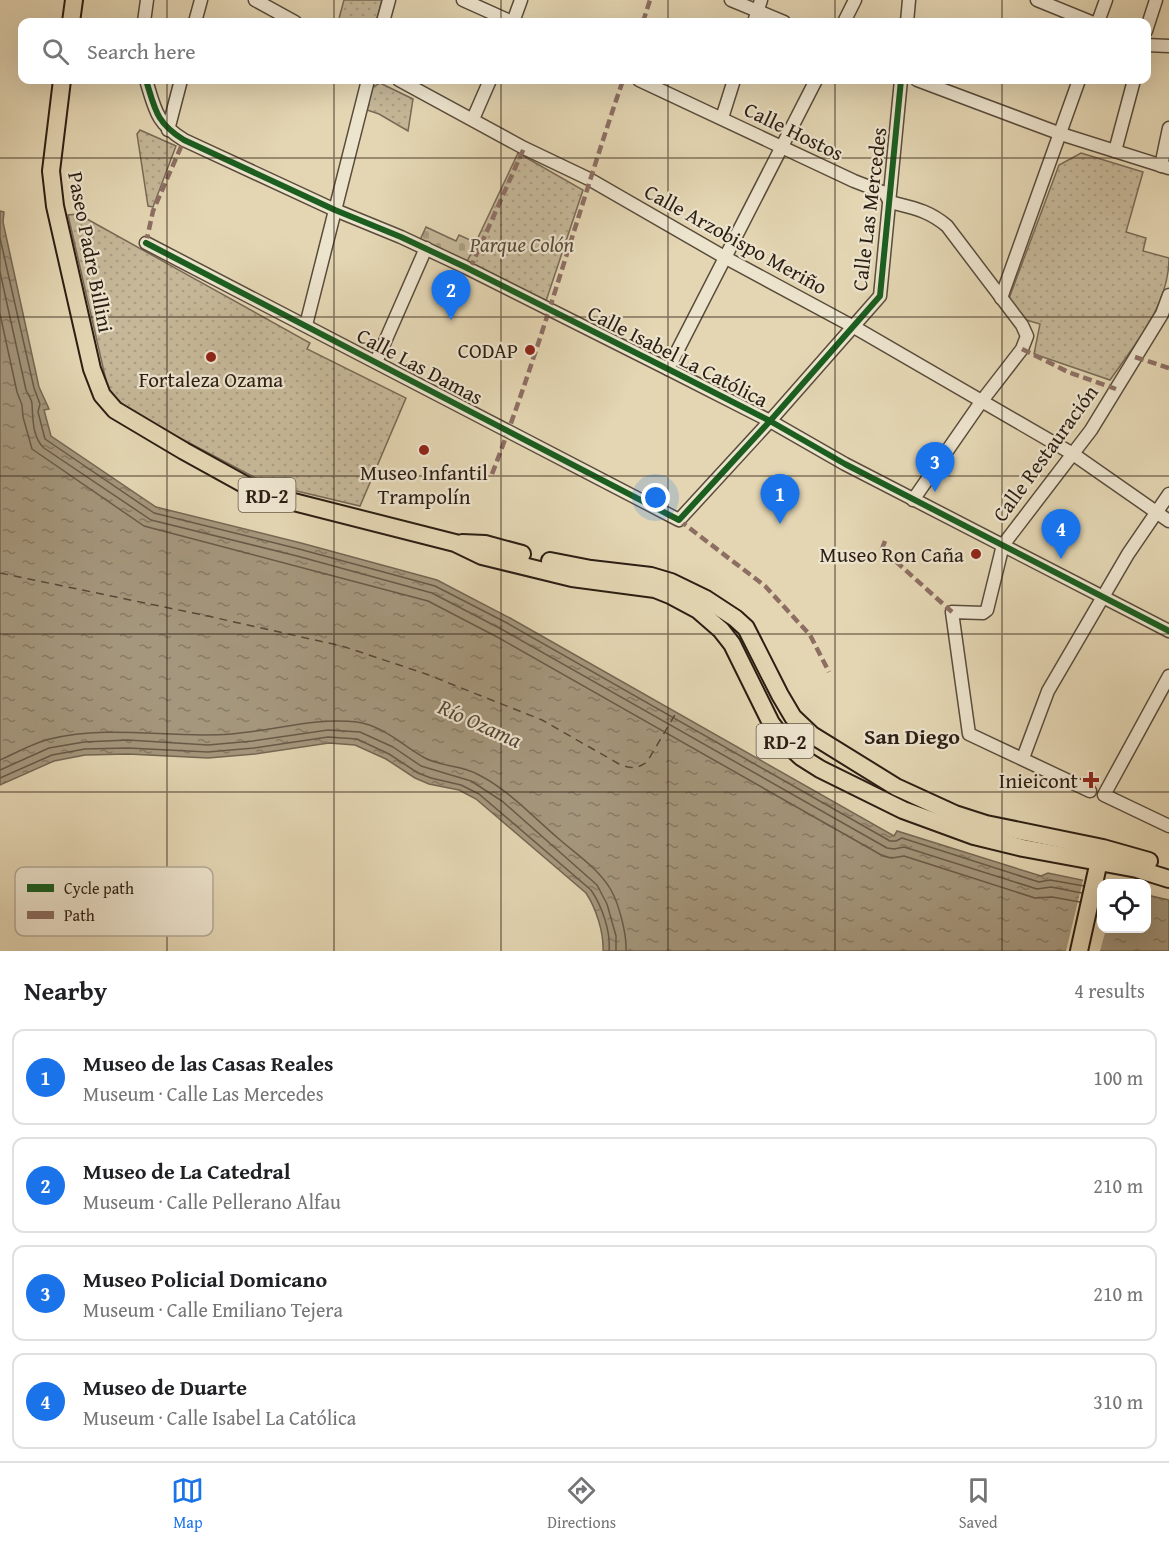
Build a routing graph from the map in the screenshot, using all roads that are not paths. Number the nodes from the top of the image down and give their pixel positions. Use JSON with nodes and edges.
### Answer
{"nodes":[{"id":1,"x":74,"y":0,"type":"edge"},
{"id":2,"x":147,"y":0,"type":"edge"},
{"id":3,"x":201,"y":0,"type":"edge"},
{"id":4,"x":255,"y":0,"type":"edge"},
{"id":5,"x":389,"y":0,"type":"edge"},
{"id":6,"x":463,"y":0,"type":"edge"},
{"id":7,"x":521,"y":0,"type":"edge"},
{"id":8,"x":731,"y":0,"type":"edge"},
{"id":9,"x":855,"y":0,"type":"edge"},
{"id":10,"x":909,"y":0,"type":"edge"},
{"id":11,"x":1037,"y":0,"type":"edge"},
{"id":12,"x":1106,"y":0,"type":"edge"},
{"id":13,"x":1156,"y":0,"type":"edge"},
{"id":14,"x":757,"y":11,"type":"edge"},
{"id":15,"x":72,"y":18,"type":"edge"},
{"id":16,"x":145,"y":18,"type":"edge"},
{"id":17,"x":196,"y":18,"type":"edge"},
{"id":18,"x":288,"y":18,"type":"edge"},
{"id":19,"x":384,"y":18,"type":"edge"},
{"id":20,"x":504,"y":18,"type":"edge"},
{"id":21,"x":514,"y":18,"type":"edge"},
{"id":22,"x":774,"y":18,"type":"edge"},
{"id":23,"x":846,"y":18,"type":"edge"},
{"id":24,"x":907,"y":18,"type":"edge"},
{"id":25,"x":1081,"y":18,"type":"edge"},
{"id":26,"x":1099,"y":18,"type":"edge"},
{"id":27,"x":1150,"y":18,"type":"edge"},
{"id":28,"x":1151,"y":45,"type":"edge"},
{"id":29,"x":1169,"y":46,"type":"edge"},
{"id":30,"x":61,"y":84,"type":"edge"},
{"id":31,"x":147,"y":84,"type":"edge"},
{"id":32,"x":180,"y":84,"type":"edge"},
{"id":33,"x":367,"y":84,"type":"edge"},
{"id":34,"x":407,"y":84,"type":"edge"},
{"id":35,"x":488,"y":84,"type":"edge"},
{"id":36,"x":648,"y":84,"type":"edge"},
{"id":37,"x":733,"y":84,"type":"edge"},
{"id":38,"x":814,"y":84,"type":"edge"},
{"id":39,"x":901,"y":84,"type":"edge"},
{"id":40,"x":928,"y":84,"type":"edge"},
{"id":41,"x":1078,"y":84,"type":"edge"},
{"id":42,"x":1133,"y":84,"type":"edge"},
{"id":43,"x":722,"y":118,"type":"junction"},
{"id":44,"x":473,"y":119,"type":"junction"},
{"id":45,"x":166,"y":128,"type":"junction"},
{"id":46,"x":1169,"y":128,"type":"edge"},
{"id":47,"x":1061,"y":134,"type":"junction"},
{"id":48,"x":783,"y":147,"type":"junction"},
{"id":49,"x":1115,"y":151,"type":"junction"},
{"id":50,"x":1165,"y":167,"type":"edge"},
{"id":51,"x":888,"y":199,"type":"junction"},
{"id":52,"x":335,"y":210,"type":"junction"},
{"id":53,"x":146,"y":243,"type":"dead end"},
{"id":54,"x":426,"y":248,"type":"junction"},
{"id":55,"x":726,"y":258,"type":"junction"},
{"id":56,"x":1169,"y":295,"type":"edge"},
{"id":57,"x":1001,"y":298,"type":"junction"},
{"id":58,"x":1165,"y":315,"type":"edge"},
{"id":59,"x":306,"y":325,"type":"junction"},
{"id":60,"x":854,"y":327,"type":"junction"},
{"id":61,"x":376,"y":362,"type":"junction"},
{"id":62,"x":668,"y":369,"type":"junction"},
{"id":63,"x":981,"y":402,"type":"junction"},
{"id":64,"x":770,"y":422,"type":"junction"},
{"id":65,"x":1073,"y":454,"type":"junction"},
{"id":66,"x":1169,"y":494,"type":"edge"},
{"id":67,"x":913,"y":500,"type":"junction"},
{"id":68,"x":1156,"y":512,"type":"junction"},
{"id":69,"x":679,"y":520,"type":"joint"},
{"id":70,"x":1169,"y":521,"type":"edge"},
{"id":71,"x":455,"y":543,"type":"junction"},
{"id":72,"x":1003,"y":545,"type":"junction"},
{"id":73,"x":1102,"y":596,"type":"junction"},
{"id":74,"x":1169,"y":631,"type":"edge"},
{"id":75,"x":1169,"y":676,"type":"edge"},
{"id":76,"x":1023,"y":758,"type":"junction"},
{"id":77,"x":1090,"y":791,"type":"dead end"},
{"id":78,"x":1169,"y":825,"type":"edge"},
{"id":79,"x":1099,"y":861,"type":"junction"},
{"id":80,"x":1169,"y":868,"type":"edge"},
{"id":81,"x":1169,"y":879,"type":"edge"},
{"id":82,"x":1079,"y":951,"type":"edge"}],
"edges":[{"from":1,"to":15,"type":"main road"},
{"from":2,"to":16,"type":"street"},
{"from":3,"to":17,"type":"street"},
{"from":4,"to":18,"type":"street"},
{"from":5,"to":19,"type":"street"},
{"from":6,"to":20,"type":"street"},
{"from":7,"to":21,"type":"street"},
{"from":8,"to":14,"type":"street"},
{"from":9,"to":23,"type":"street"},
{"from":10,"to":24,"type":"street"},
{"from":11,"to":25,"type":"street"},
{"from":12,"to":26,"type":"street"},
{"from":13,"to":27,"type":"street"},
{"from":14,"to":22,"type":"street"},
{"from":28,"to":29,"type":"street"},
{"from":30,"to":71,"type":"main road","name":"Paseo Padre Billini","number":"RD-2"},
{"from":31,"to":45,"type":"street"},
{"from":32,"to":45,"type":"street"},
{"from":33,"to":52,"type":"street"},
{"from":34,"to":44,"type":"street","name":"Calle Arzobispo Meriño"},
{"from":35,"to":44,"type":"street"},
{"from":36,"to":43,"type":"street","name":"Calle Hostos"},
{"from":37,"to":43,"type":"street"},
{"from":38,"to":48,"type":"street"},
{"from":39,"to":51,"type":"street","name":"Calle Las Mercedes"},
{"from":40,"to":47,"type":"street"},
{"from":41,"to":47,"type":"street"},
{"from":42,"to":49,"type":"street"},
{"from":43,"to":48,"type":"street","name":"Calle Hostos"},
{"from":44,"to":55,"type":"street","name":"Calle Arzobispo Meriño"},
{"from":45,"to":52,"type":"street","name":"Calle Isabel La Católica"},
{"from":46,"to":50,"type":"street"},
{"from":47,"to":49,"type":"street"},
{"from":47,"to":57,"type":"street"},
{"from":48,"to":51,"type":"street","name":"Calle Hostos"},
{"from":48,"to":55,"type":"street"},
{"from":49,"to":50,"type":"street"},
{"from":51,"to":57,"type":"street","name":"Calle Hostos"},
{"from":51,"to":60,"type":"street","name":"Calle Las Mercedes"},
{"from":52,"to":54,"type":"street","name":"Calle Isabel La Católica"},
{"from":52,"to":59,"type":"street"},
{"from":53,"to":59,"type":"street","name":"Calle Las Damas"},
{"from":54,"to":61,"type":"street"},
{"from":54,"to":62,"type":"street","name":"Calle Isabel La Católica"},
{"from":55,"to":60,"type":"street","name":"Calle Arzobispo Meriño"},
{"from":55,"to":62,"type":"street"},
{"from":56,"to":58,"type":"street","name":"Calle Restauración"},
{"from":57,"to":63,"type":"street","name":"Calle Hostos"},
{"from":58,"to":65,"type":"street","name":"Calle Restauración"},
{"from":59,"to":61,"type":"street","name":"Calle Las Damas"},
{"from":60,"to":63,"type":"street","name":"Calle Arzobispo Meriño"},
{"from":60,"to":64,"type":"street","name":"Calle Las Mercedes"},
{"from":61,"to":69,"type":"street","name":"Calle Las Damas"},
{"from":62,"to":64,"type":"street","name":"Calle Isabel La Católica"},
{"from":63,"to":65,"type":"street","name":"Calle Arzobispo Meriño"},
{"from":63,"to":67,"type":"street"},
{"from":64,"to":67,"type":"street","name":"Calle Isabel La Católica"},
{"from":64,"to":69,"type":"street","name":"Calle Las Mercedes"},
{"from":65,"to":68,"type":"street","name":"Calle Arzobispo Meriño"},
{"from":65,"to":72,"type":"street","name":"Calle Restauración"},
{"from":66,"to":68,"type":"street"},
{"from":67,"to":72,"type":"street","name":"Calle Isabel La Católica"},
{"from":68,"to":70,"type":"street","name":"Calle Arzobispo Meriño"},
{"from":68,"to":73,"type":"street"},
{"from":71,"to":79,"type":"main road","number":"RD-2"},
{"from":71,"to":79,"type":"main road","number":"RD-2"},
{"from":72,"to":73,"type":"street","name":"Calle Isabel La Católica"},
{"from":72,"to":76,"type":"street","name":"Calle Restauración"},
{"from":73,"to":74,"type":"street","name":"Calle Isabel La Católica"},
{"from":73,"to":76,"type":"street"},
{"from":75,"to":78,"type":"street"},
{"from":76,"to":77,"type":"street"},
{"from":79,"to":80,"type":"main road","number":"RD-2"},
{"from":79,"to":81,"type":"main road","number":"RD-2"},
{"from":79,"to":82,"type":"main road"}]}
